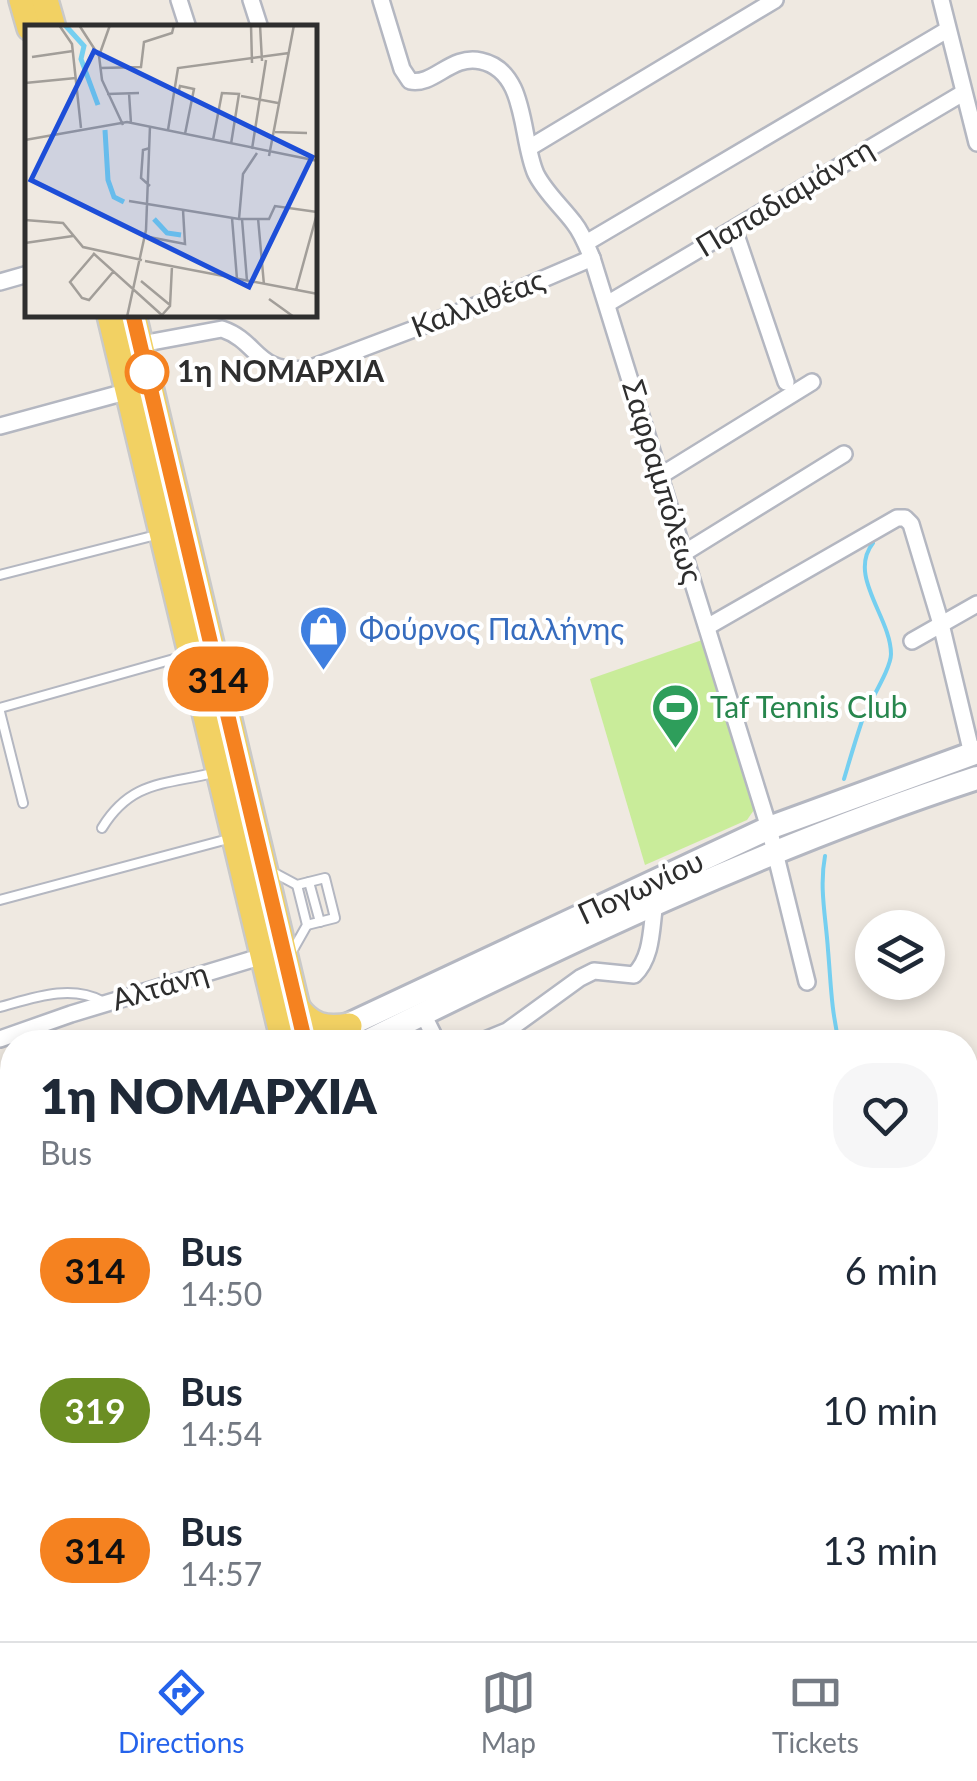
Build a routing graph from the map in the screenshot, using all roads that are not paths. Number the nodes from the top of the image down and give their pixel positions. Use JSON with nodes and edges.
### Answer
{"nodes":[{"id":1,"x":22,"y":0,"type":"edge"},
{"id":2,"x":45,"y":0,"type":"edge"},
{"id":3,"x":179,"y":0,"type":"edge"},
{"id":4,"x":251,"y":0,"type":"edge"},
{"id":5,"x":381,"y":0,"type":"edge"},
{"id":6,"x":774,"y":0,"type":"edge"},
{"id":7,"x":941,"y":0,"type":"edge"},
{"id":8,"x":29,"y":25,"type":"edge"},
{"id":9,"x":52,"y":25,"type":"edge"},
{"id":10,"x":187,"y":25,"type":"edge"},
{"id":11,"x":259,"y":25,"type":"edge"},
{"id":12,"x":947,"y":30,"type":"junction"},
{"id":13,"x":963,"y":92,"type":"junction"},
{"id":14,"x":977,"y":143,"type":"edge"},
{"id":15,"x":529,"y":148,"type":"junction"},
{"id":16,"x":734,"y":229,"type":"junction"},
{"id":17,"x":589,"y":250,"type":"junction"},
{"id":18,"x":25,"y":275,"type":"edge"},
{"id":19,"x":0,"y":282,"type":"edge"},
{"id":20,"x":607,"y":304,"type":"junction"},
{"id":21,"x":111,"y":318,"type":"edge"},
{"id":22,"x":134,"y":318,"type":"edge"},
{"id":23,"x":141,"y":344,"type":"junction"},
{"id":24,"x":786,"y":382,"type":"dead end"},
{"id":25,"x":812,"y":382,"type":"dead end"},
{"id":26,"x":128,"y":392,"type":"junction"},
{"id":27,"x":0,"y":426,"type":"edge"},
{"id":28,"x":844,"y":454,"type":"dead end"},
{"id":29,"x":660,"y":476,"type":"junction"},
{"id":30,"x":162,"y":533,"type":"junction"},
{"id":31,"x":684,"y":553,"type":"junction"},
{"id":32,"x":0,"y":575,"type":"edge"},
{"id":33,"x":977,"y":604,"type":"edge"},
{"id":34,"x":941,"y":624,"type":"junction"},
{"id":35,"x":707,"y":627,"type":"junction"},
{"id":36,"x":912,"y":641,"type":"dead end"},
{"id":37,"x":192,"y":654,"type":"junction"},
{"id":38,"x":0,"y":710,"type":"edge"},
{"id":39,"x":975,"y":753,"type":"edge"},
{"id":40,"x":220,"y":771,"type":"junction"},
{"id":41,"x":977,"y":778,"type":"edge"},
{"id":42,"x":23,"y":803,"type":"dead end"},
{"id":43,"x":102,"y":828,"type":"dead end"},
{"id":44,"x":769,"y":828,"type":"junction"},
{"id":45,"x":235,"y":838,"type":"junction"},
{"id":46,"x":775,"y":853,"type":"junction"},
{"id":47,"x":264,"y":866,"type":"junction"},
{"id":48,"x":310,"y":882,"type":"junction"},
{"id":49,"x":297,"y":885,"type":"junction"},
{"id":50,"x":0,"y":900,"type":"edge"},
{"id":51,"x":655,"y":902,"type":"junction"},
{"id":52,"x":320,"y":922,"type":"junction"},
{"id":53,"x":307,"y":926,"type":"junction"},
{"id":54,"x":275,"y":959,"type":"junction"},
{"id":55,"x":808,"y":982,"type":"dead end"},
{"id":56,"x":106,"y":1004,"type":"junction"},
{"id":57,"x":296,"y":1006,"type":"junction"},
{"id":58,"x":0,"y":1007,"type":"edge"},
{"id":59,"x":423,"y":1014,"type":"junction"},
{"id":60,"x":27,"y":1030,"type":"edge"},
{"id":61,"x":283,"y":1030,"type":"edge"},
{"id":62,"x":304,"y":1030,"type":"edge"},
{"id":63,"x":338,"y":1030,"type":"edge"},
{"id":64,"x":366,"y":1030,"type":"edge"},
{"id":65,"x":371,"y":1030,"type":"edge"},
{"id":66,"x":431,"y":1030,"type":"edge"},
{"id":67,"x":508,"y":1030,"type":"edge"}],
"edges":[{"from":1,"to":8,"type":"main road"},
{"from":2,"to":9,"type":"main road"},
{"from":3,"to":10,"type":"street"},
{"from":4,"to":11,"type":"street"},
{"from":5,"to":15,"type":"street","name":"Σαφραμπόλεως"},
{"from":6,"to":15,"type":"street"},
{"from":7,"to":12,"type":"street"},
{"from":12,"to":13,"type":"street"},
{"from":12,"to":17,"type":"street","name":"Καλλιθέας"},
{"from":13,"to":14,"type":"street"},
{"from":13,"to":16,"type":"street","name":"Παπαδιαμάντη"},
{"from":15,"to":17,"type":"street","name":"Σαφραμπόλεως"},
{"from":16,"to":20,"type":"street","name":"Παπαδιαμάντη"},
{"from":16,"to":24,"type":"street"},
{"from":17,"to":20,"type":"street","name":"Σαφραμπόλεως"},
{"from":17,"to":23,"type":"street","name":"Καλλιθέας"},
{"from":18,"to":19,"type":"street"},
{"from":20,"to":29,"type":"street","name":"Σαφραμπόλεως"},
{"from":21,"to":26,"type":"main road"},
{"from":22,"to":23,"type":"main road"},
{"from":23,"to":47,"type":"main road"},
{"from":25,"to":29,"type":"street"},
{"from":26,"to":27,"type":"street"},
{"from":26,"to":30,"type":"main road"},
{"from":28,"to":31,"type":"street"},
{"from":29,"to":31,"type":"street","name":"Σαφραμπόλεως"},
{"from":30,"to":32,"type":"lane"},
{"from":30,"to":37,"type":"main road"},
{"from":31,"to":35,"type":"street","name":"Σαφραμπόλεως"},
{"from":33,"to":34,"type":"street"},
{"from":34,"to":35,"type":"street"},
{"from":34,"to":36,"type":"street"},
{"from":34,"to":39,"type":"street"},
{"from":35,"to":44,"type":"street","name":"Σαφραμπόλεως"},
{"from":37,"to":38,"type":"lane"},
{"from":37,"to":40,"type":"main road"},
{"from":38,"to":42,"type":"lane"},
{"from":39,"to":44,"type":"main road","name":"Πογωνίου"},
{"from":40,"to":43,"type":"lane"},
{"from":40,"to":45,"type":"main road"},
{"from":41,"to":46,"type":"main road","name":"Πογωνίου"},
{"from":44,"to":46,"type":"street","name":"Σαφραμπόλεως"},
{"from":44,"to":64,"type":"main road","name":"Πογωνίου"},
{"from":45,"to":50,"type":"lane"},
{"from":45,"to":54,"type":"main road"},
{"from":46,"to":51,"type":"main road","name":"Πογωνίου"},
{"from":46,"to":55,"type":"street"},
{"from":47,"to":49,"type":"lane"},
{"from":47,"to":54,"type":"main road"},
{"from":48,"to":49,"type":"lane"},
{"from":48,"to":52,"type":"lane"},
{"from":48,"to":52,"type":"lane"},
{"from":49,"to":53,"type":"lane"},
{"from":51,"to":59,"type":"main road","name":"Πογωνίου"},
{"from":51,"to":67,"type":"street"},
{"from":52,"to":53,"type":"lane"},
{"from":53,"to":54,"type":"lane"},
{"from":54,"to":56,"type":"street","name":"Αλτάνη"},
{"from":54,"to":57,"type":"main road"},
{"from":54,"to":61,"type":"main road"},
{"from":56,"to":58,"type":"lane"},
{"from":56,"to":60,"type":"street","name":"Αλτάνη"},
{"from":57,"to":62,"type":"main road"},
{"from":57,"to":63,"type":"main road"},
{"from":59,"to":65,"type":"main road","name":"Πογωνίου"},
{"from":59,"to":66,"type":"street"}]}
